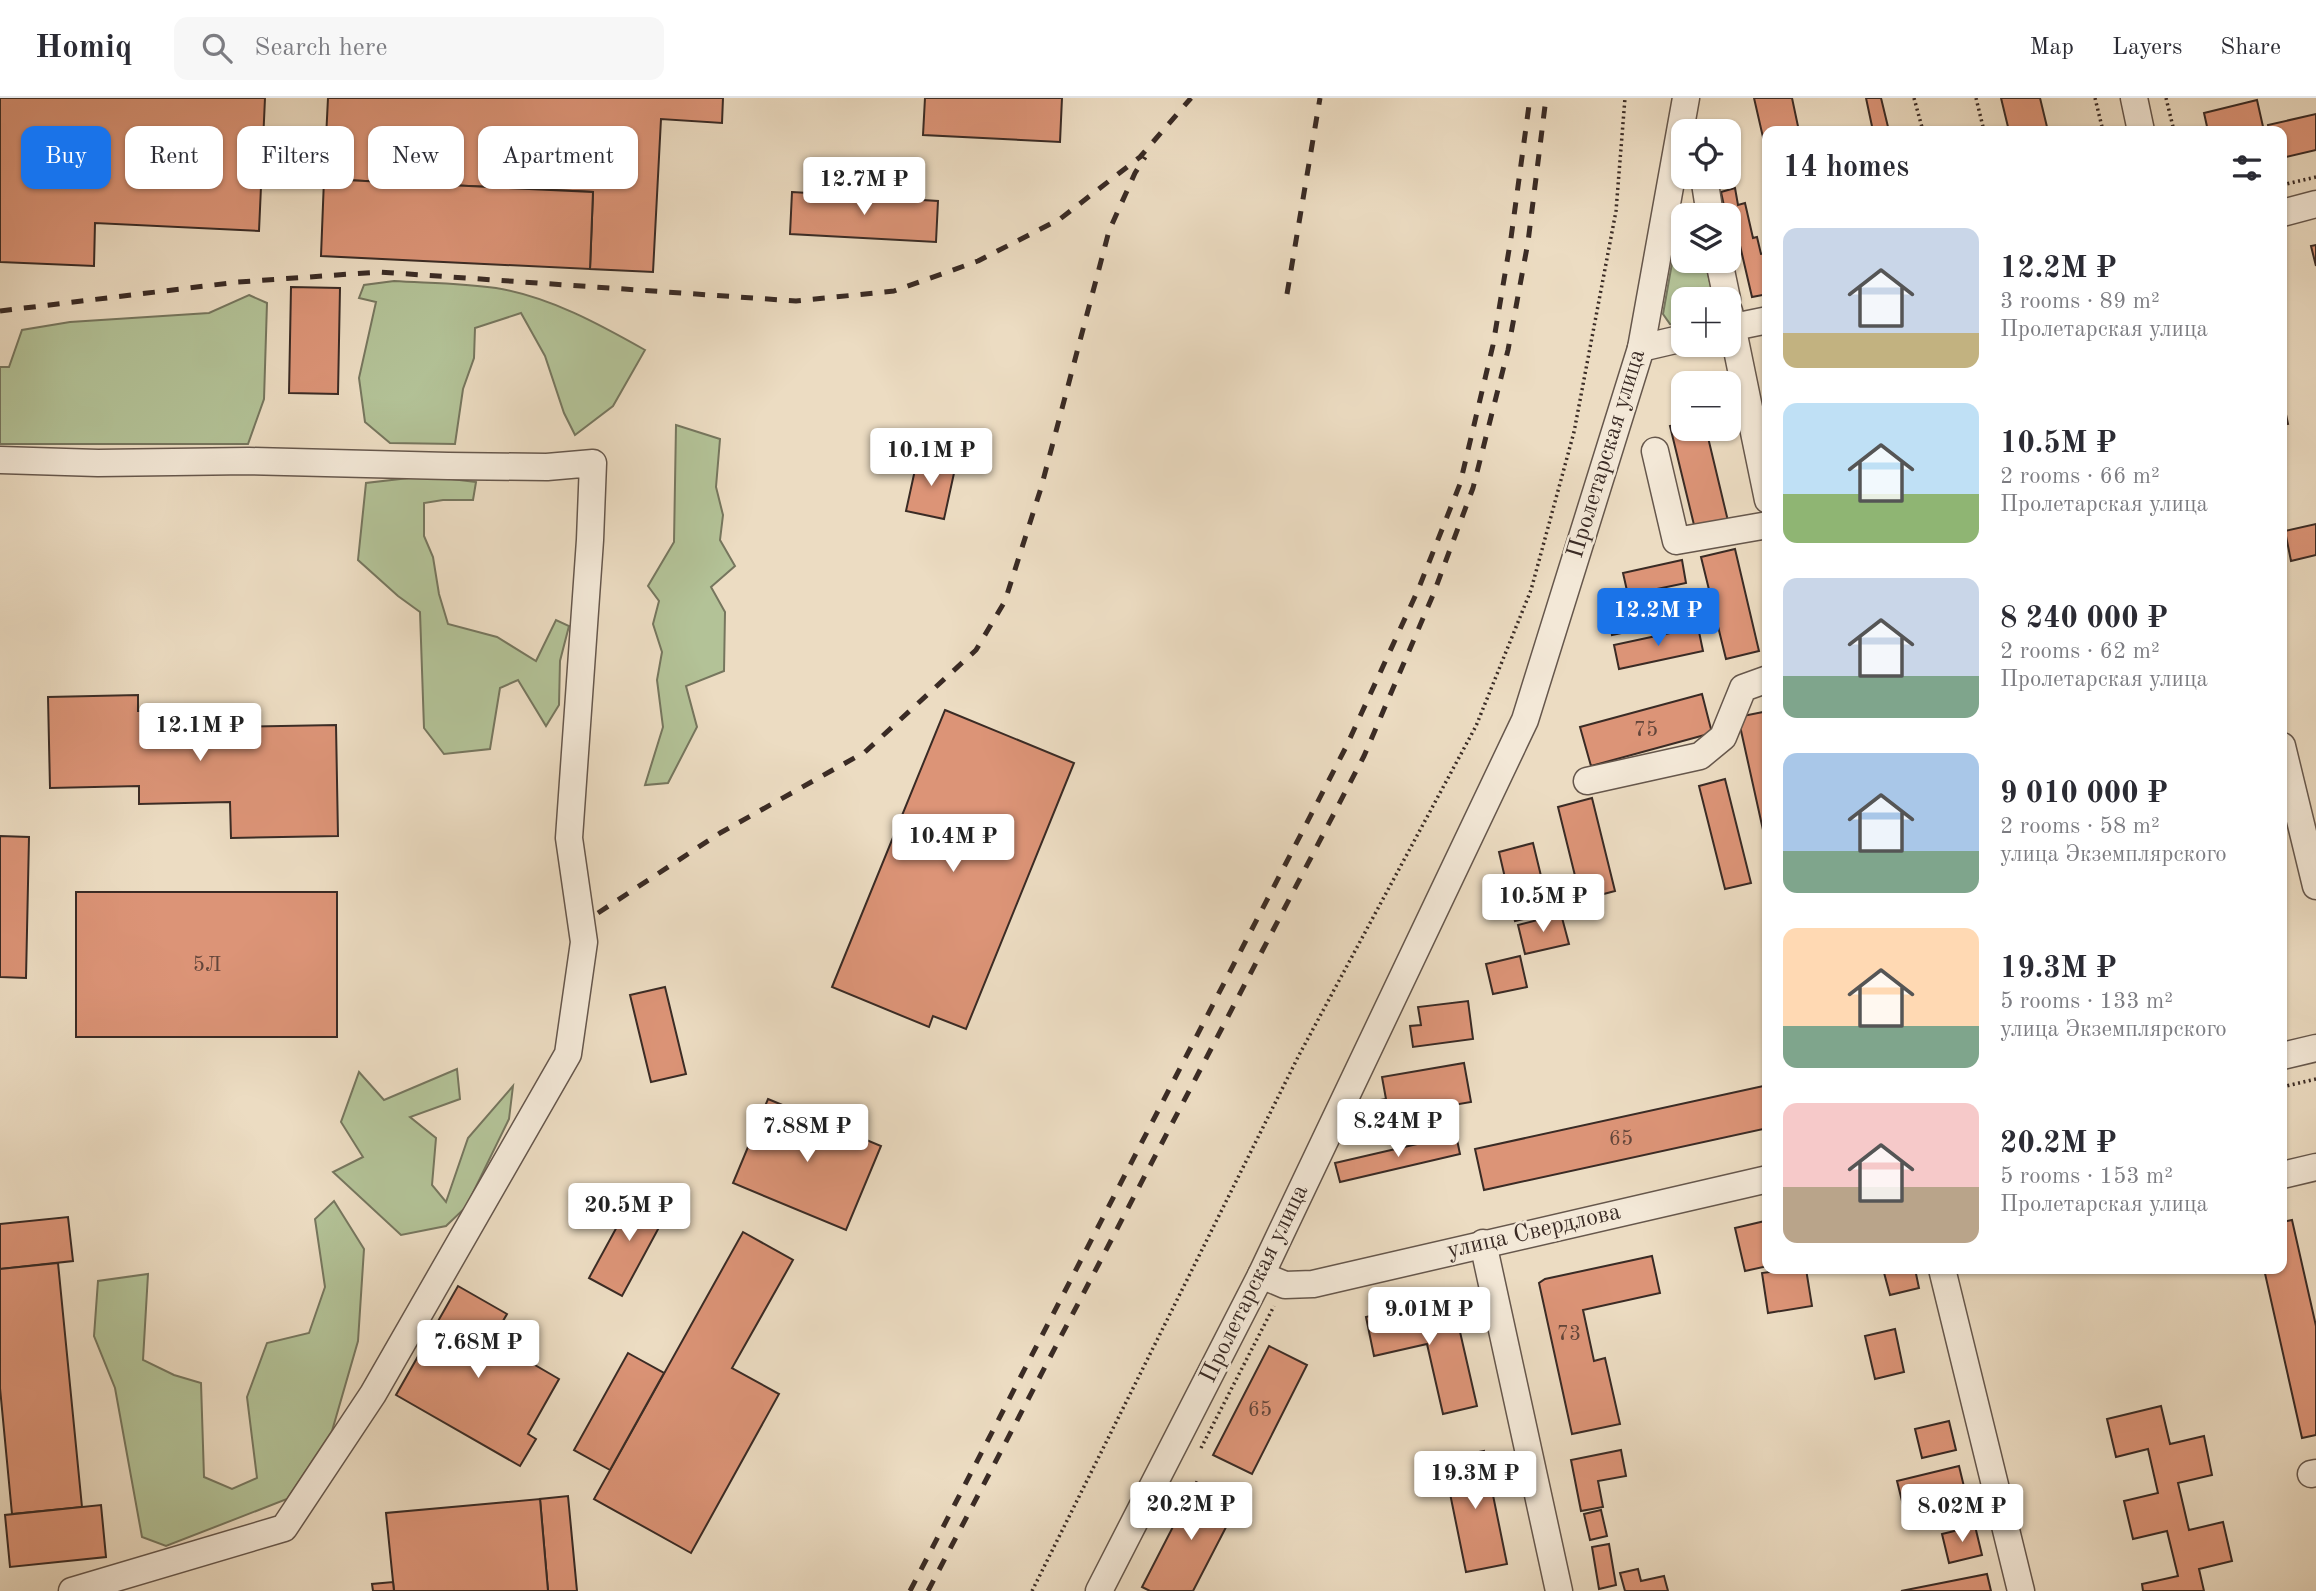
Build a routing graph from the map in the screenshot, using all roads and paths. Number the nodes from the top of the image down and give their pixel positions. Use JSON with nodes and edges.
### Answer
{"nodes":[{"id":1,"x":1625,"y":98,"type":"edge"},
{"id":2,"x":1686,"y":98,"type":"edge"},
{"id":3,"x":1695,"y":98,"type":"edge"},
{"id":4,"x":1914,"y":98,"type":"edge"},
{"id":5,"x":1976,"y":98,"type":"edge"},
{"id":6,"x":2095,"y":98,"type":"edge"},
{"id":7,"x":2134,"y":98,"type":"edge"},
{"id":8,"x":2166,"y":98,"type":"edge"},
{"id":9,"x":1698,"y":119,"type":"edge"},
{"id":10,"x":1922,"y":126,"type":"edge"},
{"id":11,"x":1983,"y":126,"type":"edge"},
{"id":12,"x":2102,"y":126,"type":"edge"},
{"id":13,"x":2140,"y":126,"type":"edge"},
{"id":14,"x":2173,"y":126,"type":"edge"},
{"id":15,"x":2316,"y":177,"type":"edge"},
{"id":16,"x":2287,"y":184,"type":"edge"},
{"id":17,"x":2316,"y":205,"type":"edge"},
{"id":18,"x":2287,"y":212,"type":"edge"},
{"id":19,"x":1762,"y":320,"type":"edge"},
{"id":20,"x":1741,"y":321,"type":"edge"},
{"id":21,"x":1671,"y":341,"type":"edge"},
{"id":22,"x":1641,"y":348,"type":"junction"},
{"id":23,"x":1740,"y":357,"type":"edge"},
{"id":24,"x":1761,"y":431,"type":"edge"},
{"id":25,"x":1655,"y":450,"type":"dead end"},
{"id":26,"x":0,"y":460,"type":"edge"},
{"id":27,"x":1762,"y":526,"type":"edge"},
{"id":28,"x":1762,"y":681,"type":"edge"},
{"id":29,"x":2287,"y":767,"type":"edge"},
{"id":30,"x":1587,"y":781,"type":"dead end"},
{"id":31,"x":2316,"y":886,"type":"edge"},
{"id":32,"x":2316,"y":1048,"type":"edge"},
{"id":33,"x":2287,"y":1055,"type":"edge"},
{"id":34,"x":2316,"y":1079,"type":"edge"},
{"id":35,"x":2287,"y":1086,"type":"edge"},
{"id":36,"x":2316,"y":1167,"type":"edge"},
{"id":37,"x":2287,"y":1174,"type":"edge"},
{"id":38,"x":1762,"y":1180,"type":"edge"},
{"id":39,"x":1483,"y":1243,"type":"junction"},
{"id":40,"x":1943,"y":1274,"type":"edge"},
{"id":41,"x":1261,"y":1275,"type":"junction"},
{"id":42,"x":1285,"y":1285,"type":"junction"},
{"id":43,"x":1196,"y":1457,"type":"dead end"},
{"id":44,"x":72,"y":1591,"type":"edge"},
{"id":45,"x":1032,"y":1591,"type":"edge"},
{"id":46,"x":1099,"y":1591,"type":"edge"},
{"id":47,"x":1559,"y":1591,"type":"edge"},
{"id":48,"x":2021,"y":1591,"type":"edge"}],
"edges":[{"from":1,"to":45,"type":"path"},
{"from":2,"to":22,"type":"street","name":"Пролетарская улица"},
{"from":3,"to":9,"type":"street"},
{"from":4,"to":10,"type":"path"},
{"from":5,"to":11,"type":"path"},
{"from":6,"to":12,"type":"path"},
{"from":7,"to":13,"type":"street"},
{"from":8,"to":14,"type":"path"},
{"from":15,"to":16,"type":"path"},
{"from":17,"to":18,"type":"street"},
{"from":19,"to":20,"type":"street"},
{"from":21,"to":22,"type":"street"},
{"from":22,"to":41,"type":"street","name":"Пролетарская улица"},
{"from":23,"to":24,"type":"street"},
{"from":25,"to":27,"type":"street"},
{"from":26,"to":44,"type":"street"},
{"from":28,"to":30,"type":"street"},
{"from":29,"to":31,"type":"street"},
{"from":32,"to":33,"type":"street"},
{"from":34,"to":35,"type":"path"},
{"from":36,"to":37,"type":"street"},
{"from":38,"to":39,"type":"street","name":"улица Свердлова"},
{"from":39,"to":42,"type":"street","name":"улица Свердлова"},
{"from":39,"to":47,"type":"street"},
{"from":40,"to":48,"type":"street"},
{"from":41,"to":42,"type":"street","name":"улица Свердлова"},
{"from":41,"to":46,"type":"street","name":"Пролетарская улица"},
{"from":42,"to":43,"type":"path"}]}
